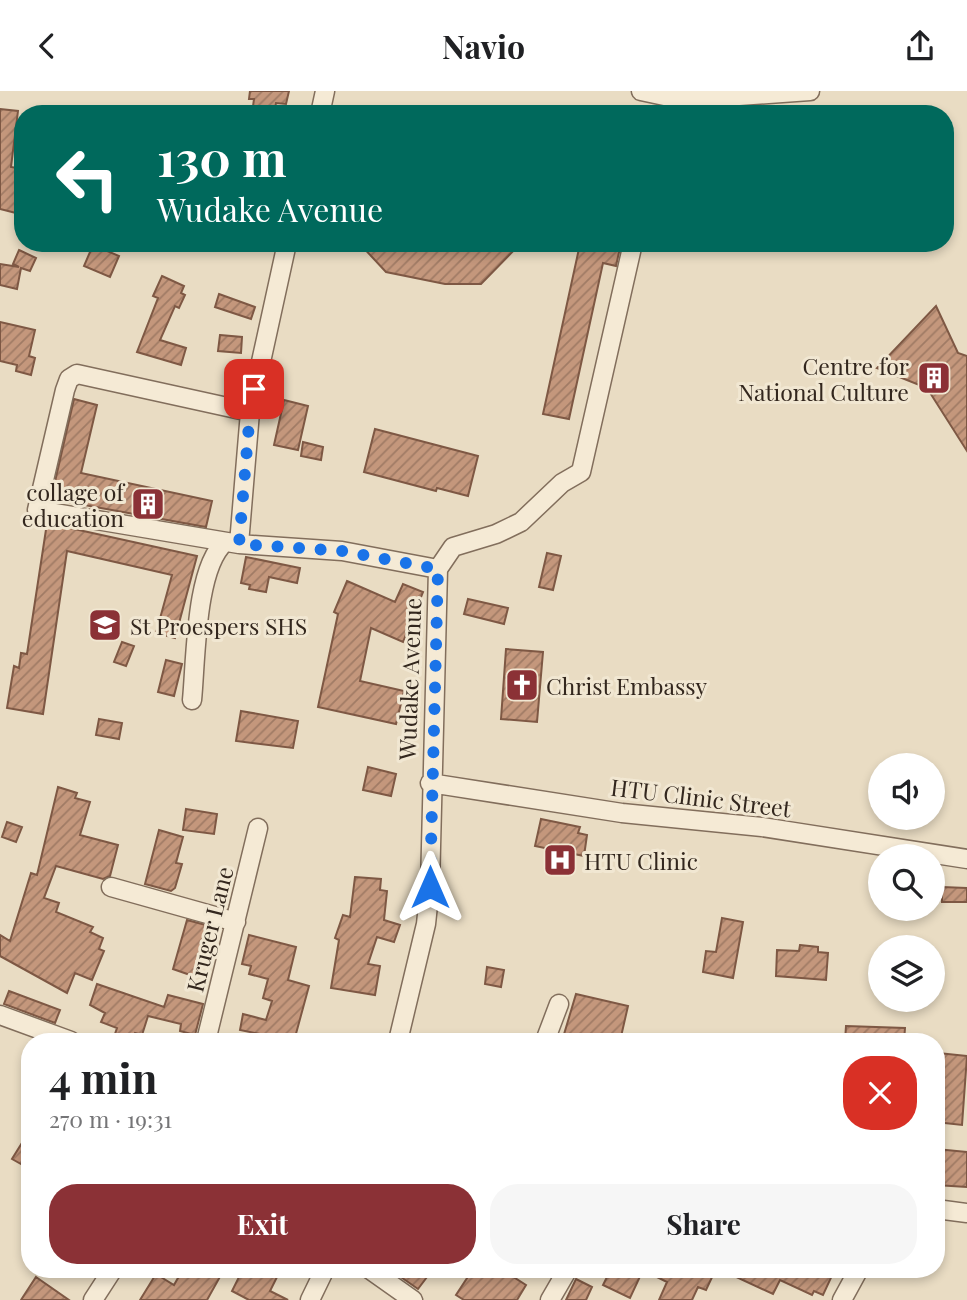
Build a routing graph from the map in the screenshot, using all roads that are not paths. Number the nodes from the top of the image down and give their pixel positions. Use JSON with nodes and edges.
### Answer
{"nodes":[{"id":1,"x":641,"y":91,"type":"edge"},
{"id":2,"x":810,"y":91,"type":"edge"},
{"id":3,"x":665,"y":105,"type":"edge"},
{"id":4,"x":285,"y":252,"type":"edge"},
{"id":5,"x":632,"y":252,"type":"edge"},
{"id":6,"x":250,"y":412,"type":"junction"},
{"id":7,"x":232,"y":543,"type":"junction"},
{"id":8,"x":438,"y":569,"type":"junction"},
{"id":9,"x":192,"y":700,"type":"dead end"},
{"id":10,"x":430,"y":783,"type":"junction"},
{"id":11,"x":258,"y":828,"type":"dead end"},
{"id":12,"x":967,"y":859,"type":"edge"},
{"id":13,"x":111,"y":887,"type":"dead end"},
{"id":14,"x":236,"y":922,"type":"junction"},
{"id":15,"x":559,"y":1004,"type":"dead end"},
{"id":16,"x":1,"y":1015,"type":"edge"},
{"id":17,"x":49,"y":1033,"type":"edge"},
{"id":18,"x":208,"y":1033,"type":"edge"},
{"id":19,"x":400,"y":1033,"type":"edge"},
{"id":20,"x":548,"y":1033,"type":"edge"},
{"id":21,"x":945,"y":1210,"type":"edge"},
{"id":22,"x":967,"y":1213,"type":"edge"},
{"id":23,"x":107,"y":1278,"type":"edge"},
{"id":24,"x":321,"y":1278,"type":"edge"},
{"id":25,"x":382,"y":1278,"type":"edge"},
{"id":26,"x":563,"y":1278,"type":"edge"},
{"id":27,"x":854,"y":1278,"type":"edge"},
{"id":28,"x":93,"y":1300,"type":"edge"},
{"id":29,"x":310,"y":1300,"type":"edge"},
{"id":30,"x":413,"y":1300,"type":"edge"},
{"id":31,"x":550,"y":1300,"type":"edge"},
{"id":32,"x":842,"y":1300,"type":"edge"}],
"edges":[{"from":1,"to":3,"type":"street"},
{"from":2,"to":3,"type":"street"},
{"from":4,"to":6,"type":"street"},
{"from":5,"to":8,"type":"street"},
{"from":6,"to":7,"type":"street"},
{"from":6,"to":7,"type":"street","name":"Wudake Avenue"},
{"from":7,"to":8,"type":"street","name":"Wudake Avenue"},
{"from":7,"to":9,"type":"street"},
{"from":8,"to":10,"type":"street","name":"Wudake Avenue"},
{"from":10,"to":12,"type":"street","name":"HTU Clinic Street"},
{"from":10,"to":19,"type":"street","name":"Wudake Avenue"},
{"from":11,"to":14,"type":"street","name":"Kruger Lane"},
{"from":13,"to":14,"type":"street"},
{"from":14,"to":18,"type":"street","name":"Kruger Lane"},
{"from":15,"to":20,"type":"street"},
{"from":16,"to":17,"type":"street"},
{"from":21,"to":22,"type":"street"},
{"from":23,"to":28,"type":"street"},
{"from":24,"to":29,"type":"street"},
{"from":25,"to":30,"type":"street"},
{"from":26,"to":31,"type":"street"},
{"from":27,"to":32,"type":"street"}]}
